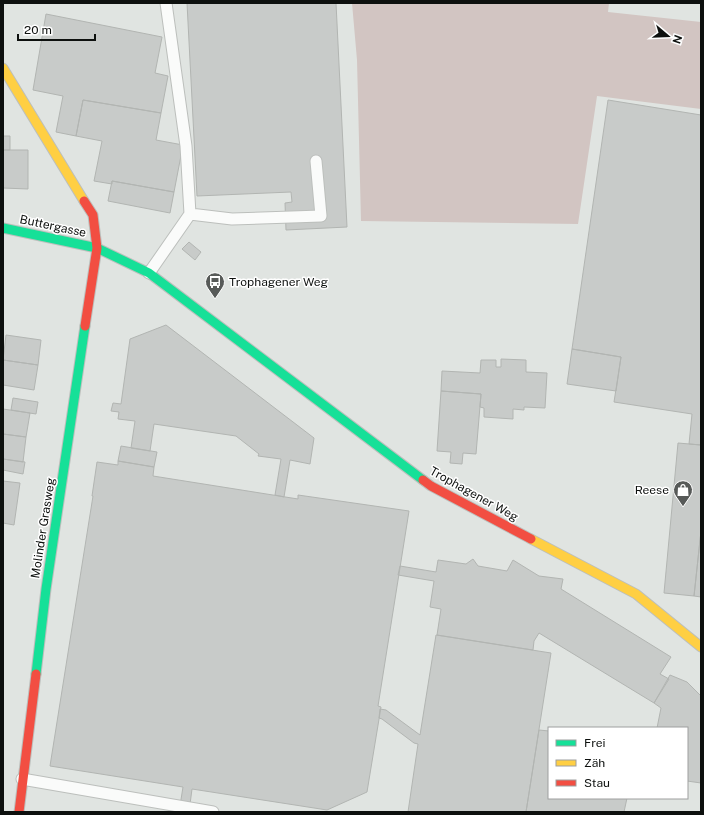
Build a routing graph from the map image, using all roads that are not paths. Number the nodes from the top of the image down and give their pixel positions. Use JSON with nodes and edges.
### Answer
{"nodes":[{"id":1,"x":166,"y":3,"type":"edge"},
{"id":2,"x":3,"y":68,"type":"edge"},
{"id":3,"x":316,"y":161,"type":"dead end"},
{"id":4,"x":190,"y":214,"type":"junction"},
{"id":5,"x":3,"y":228,"type":"edge"},
{"id":6,"x":97,"y":248,"type":"junction"},
{"id":7,"x":149,"y":273,"type":"junction"},
{"id":8,"x":701,"y":647,"type":"edge"},
{"id":9,"x":22,"y":779,"type":"junction"},
{"id":10,"x":19,"y":812,"type":"edge"},
{"id":11,"x":213,"y":812,"type":"edge"}],
"edges":[{"from":1,"to":4,"type":"lane"},
{"from":2,"to":6,"type":"street"},
{"from":3,"to":4,"type":"lane"},
{"from":4,"to":7,"type":"lane"},
{"from":5,"to":6,"type":"street","name":"Buttergasse"},
{"from":6,"to":7,"type":"street","name":"Trophagener Weg"},
{"from":6,"to":9,"type":"street","name":"Molinder Grasweg"},
{"from":7,"to":8,"type":"street","name":"Trophagener Weg"},
{"from":9,"to":10,"type":"street","name":"Molinder Grasweg"},
{"from":9,"to":11,"type":"lane"}]}
